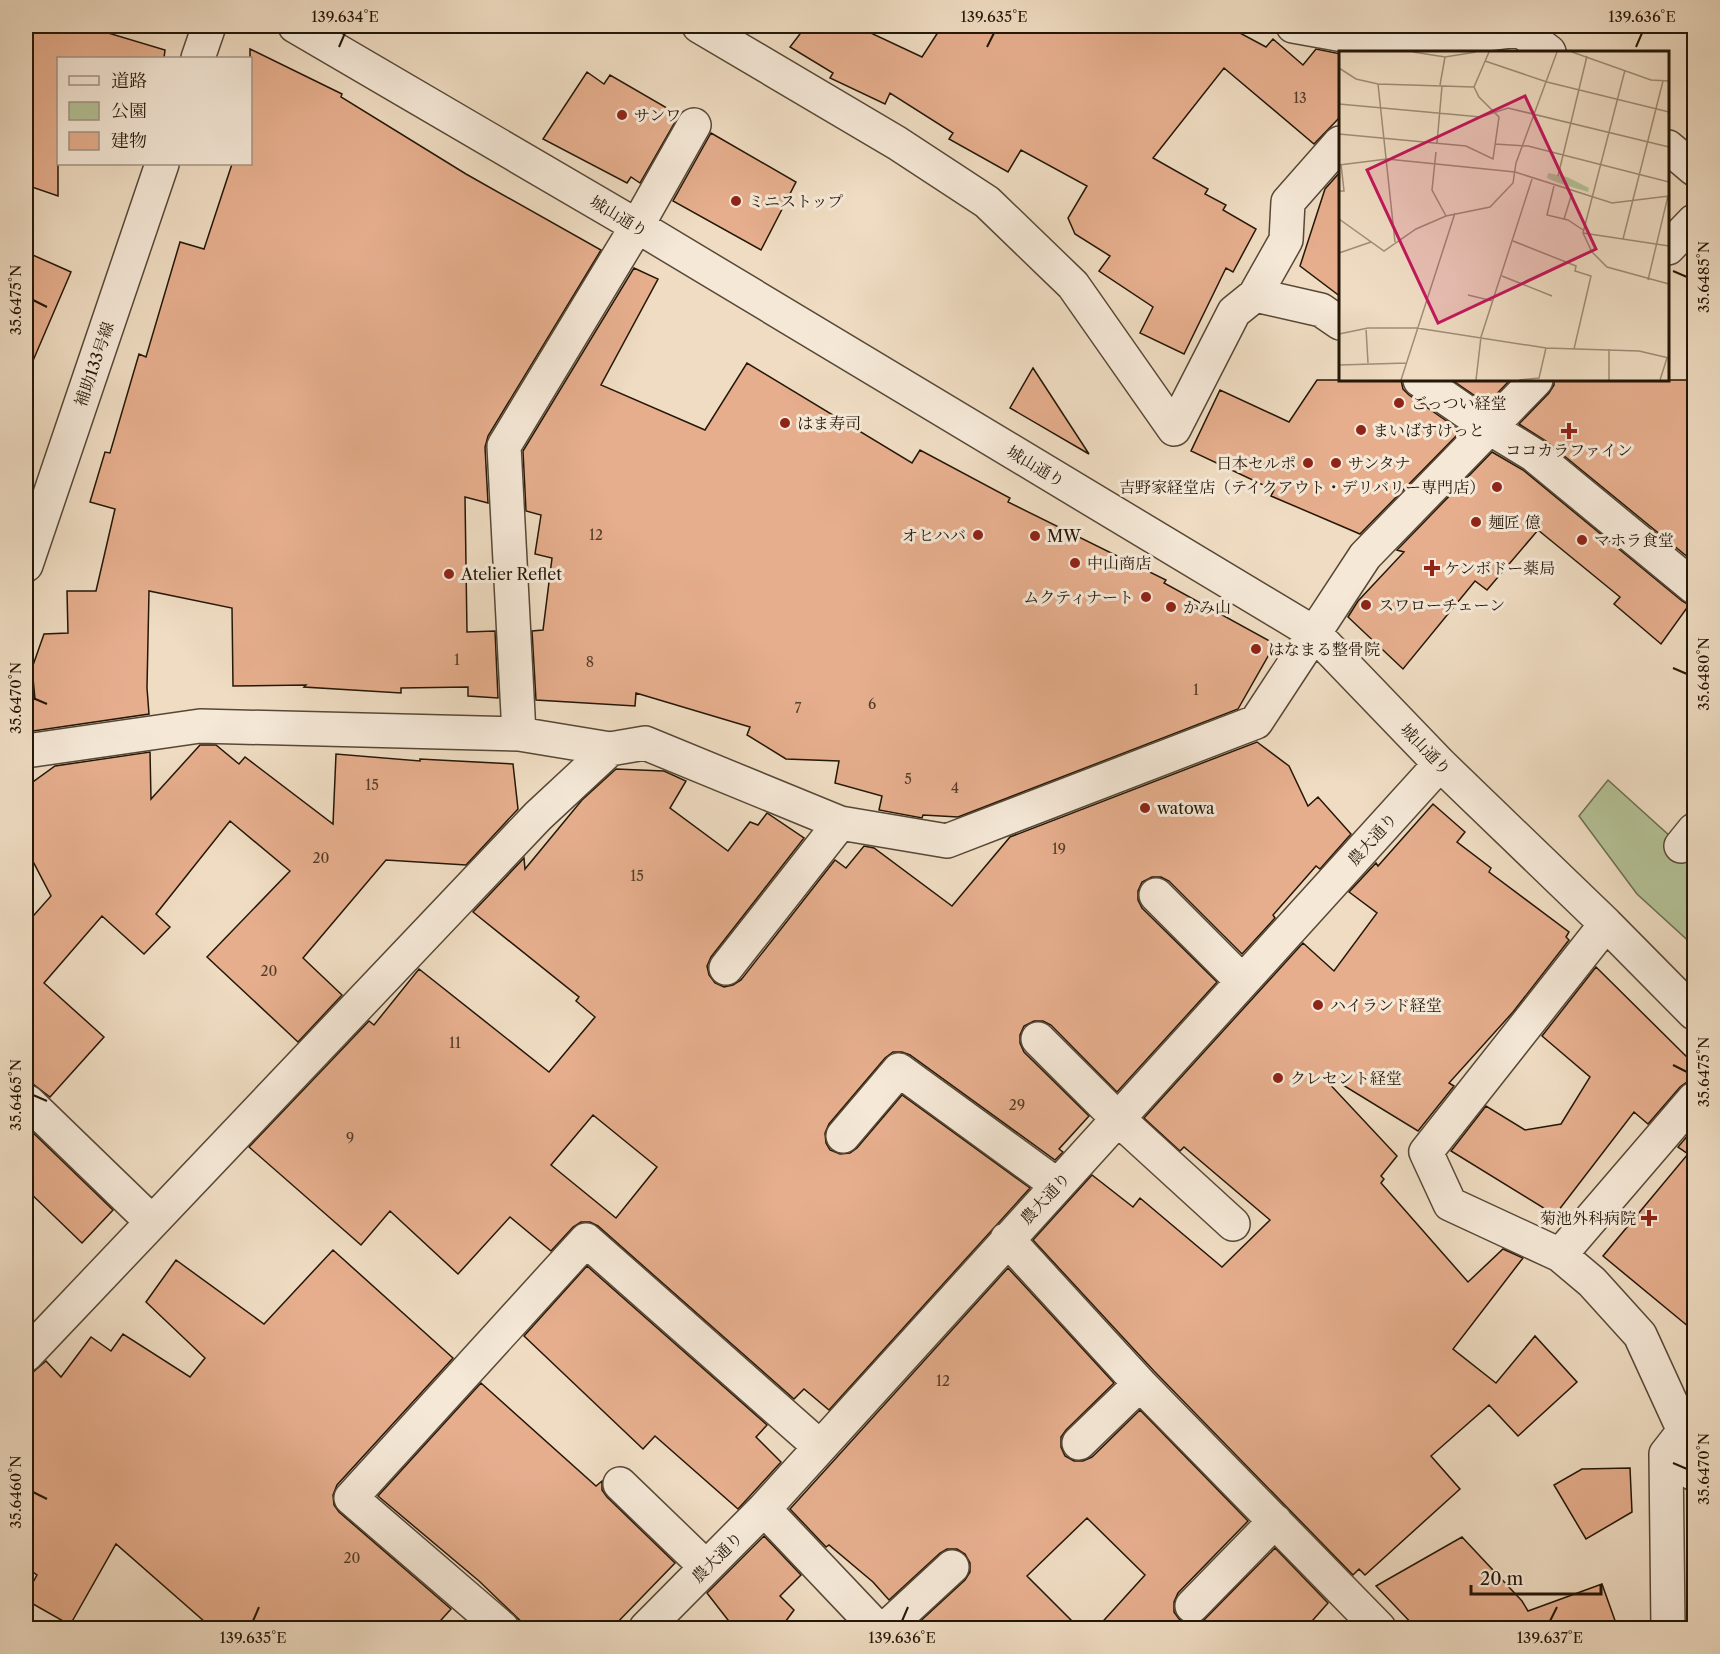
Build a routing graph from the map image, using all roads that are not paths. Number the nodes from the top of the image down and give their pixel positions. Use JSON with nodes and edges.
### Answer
{"nodes":[{"id":1,"x":209,"y":26,"type":"edge"},
{"id":2,"x":295,"y":26,"type":"edge"},
{"id":3,"x":699,"y":26,"type":"edge"},
{"id":4,"x":1293,"y":26,"type":"edge"},
{"id":5,"x":745,"y":37,"type":"edge"},
{"id":6,"x":1396,"y":41,"type":"edge"},
{"id":7,"x":1548,"y":51,"type":"edge"},
{"id":8,"x":198,"y":57,"type":"edge"},
{"id":9,"x":694,"y":126,"type":"dead end"},
{"id":10,"x":1339,"y":145,"type":"edge"},
{"id":11,"x":1669,"y":148,"type":"edge"},
{"id":12,"x":162,"y":165,"type":"edge"},
{"id":13,"x":1695,"y":169,"type":"edge"},
{"id":14,"x":1695,"y":221,"type":"edge"},
{"id":15,"x":636,"y":226,"type":"junction"},
{"id":16,"x":1669,"y":247,"type":"edge"},
{"id":17,"x":1255,"y":295,"type":"junction"},
{"id":18,"x":1339,"y":322,"type":"edge"},
{"id":19,"x":1421,"y":381,"type":"edge"},
{"id":20,"x":1535,"y":381,"type":"edge"},
{"id":21,"x":1488,"y":427,"type":"junction"},
{"id":22,"x":26,"y":565,"type":"edge"},
{"id":23,"x":1695,"y":587,"type":"edge"},
{"id":24,"x":1314,"y":633,"type":"junction"},
{"id":25,"x":519,"y":734,"type":"junction"},
{"id":26,"x":610,"y":749,"type":"junction"},
{"id":27,"x":26,"y":751,"type":"edge"},
{"id":28,"x":1440,"y":764,"type":"junction"},
{"id":29,"x":840,"y":824,"type":"junction"},
{"id":30,"x":1156,"y":895,"type":"dead end"},
{"id":31,"x":1606,"y":924,"type":"junction"},
{"id":32,"x":726,"y":968,"type":"dead end"},
{"id":33,"x":1242,"y":981,"type":"junction"},
{"id":34,"x":1695,"y":1013,"type":"edge"},
{"id":35,"x":1038,"y":1039,"type":"dead end"},
{"id":36,"x":1695,"y":1099,"type":"edge"},
{"id":37,"x":28,"y":1102,"type":"dead end"},
{"id":38,"x":1117,"y":1118,"type":"junction"},
{"id":39,"x":843,"y":1136,"type":"dead end"},
{"id":40,"x":1057,"y":1185,"type":"junction"},
{"id":41,"x":152,"y":1222,"type":"junction"},
{"id":42,"x":1233,"y":1224,"type":"dead end"},
{"id":43,"x":1007,"y":1239,"type":"junction"},
{"id":44,"x":1560,"y":1255,"type":"junction"},
{"id":45,"x":26,"y":1355,"type":"edge"},
{"id":46,"x":1140,"y":1384,"type":"junction"},
{"id":47,"x":1682,"y":1434,"type":"edge"},
{"id":48,"x":1079,"y":1443,"type":"dead end"},
{"id":49,"x":820,"y":1447,"type":"junction"},
{"id":50,"x":1695,"y":1474,"type":"edge"},
{"id":51,"x":620,"y":1484,"type":"dead end"},
{"id":52,"x":764,"y":1509,"type":"junction"},
{"id":53,"x":1275,"y":1521,"type":"junction"},
{"id":54,"x":706,"y":1567,"type":"junction"},
{"id":55,"x":952,"y":1567,"type":"dead end"},
{"id":56,"x":1192,"y":1606,"type":"dead end"},
{"id":57,"x":502,"y":1629,"type":"edge"},
{"id":58,"x":646,"y":1629,"type":"edge"},
{"id":59,"x":877,"y":1629,"type":"edge"},
{"id":60,"x":886,"y":1629,"type":"edge"},
{"id":61,"x":1379,"y":1629,"type":"edge"},
{"id":62,"x":1668,"y":1629,"type":"edge"}],
"edges":[{"from":1,"to":8,"type":"street"},
{"from":2,"to":15,"type":"street","name":"城山通り"},
{"from":3,"to":5,"type":"street"},
{"from":4,"to":6,"type":"street"},
{"from":5,"to":17,"type":"street"},
{"from":6,"to":7,"type":"street"},
{"from":9,"to":15,"type":"street"},
{"from":10,"to":17,"type":"street"},
{"from":11,"to":13,"type":"street"},
{"from":12,"to":22,"type":"street","name":"補助133号線"},
{"from":14,"to":16,"type":"street"},
{"from":15,"to":24,"type":"street","name":"城山通り"},
{"from":15,"to":25,"type":"street"},
{"from":17,"to":18,"type":"street"},
{"from":19,"to":21,"type":"street"},
{"from":20,"to":21,"type":"street"},
{"from":21,"to":23,"type":"street"},
{"from":21,"to":24,"type":"street"},
{"from":24,"to":28,"type":"street","name":"城山通り"},
{"from":24,"to":29,"type":"street"},
{"from":25,"to":26,"type":"street"},
{"from":25,"to":27,"type":"street"},
{"from":26,"to":29,"type":"street"},
{"from":26,"to":41,"type":"street"},
{"from":28,"to":31,"type":"street","name":"城山通り"},
{"from":28,"to":33,"type":"street","name":"農大通り"},
{"from":29,"to":32,"type":"street"},
{"from":30,"to":33,"type":"street"},
{"from":31,"to":34,"type":"street","name":"城山通り"},
{"from":31,"to":44,"type":"street"},
{"from":33,"to":38,"type":"street","name":"農大通り"},
{"from":35,"to":38,"type":"street"},
{"from":36,"to":44,"type":"street"},
{"from":37,"to":41,"type":"street"},
{"from":38,"to":40,"type":"street","name":"農大通り"},
{"from":38,"to":42,"type":"street"},
{"from":39,"to":40,"type":"street"},
{"from":40,"to":43,"type":"street","name":"農大通り"},
{"from":41,"to":45,"type":"street"},
{"from":43,"to":46,"type":"street"},
{"from":43,"to":49,"type":"street","name":"農大通り"},
{"from":44,"to":47,"type":"street"},
{"from":46,"to":48,"type":"street"},
{"from":46,"to":53,"type":"street"},
{"from":47,"to":50,"type":"street"},
{"from":47,"to":62,"type":"street"},
{"from":49,"to":52,"type":"street","name":"農大通り"},
{"from":49,"to":57,"type":"street"},
{"from":51,"to":54,"type":"street"},
{"from":52,"to":54,"type":"street","name":"農大通り"},
{"from":52,"to":59,"type":"street"},
{"from":53,"to":56,"type":"street"},
{"from":53,"to":61,"type":"street"},
{"from":54,"to":58,"type":"street","name":"農大通り"},
{"from":55,"to":60,"type":"street"}]}
